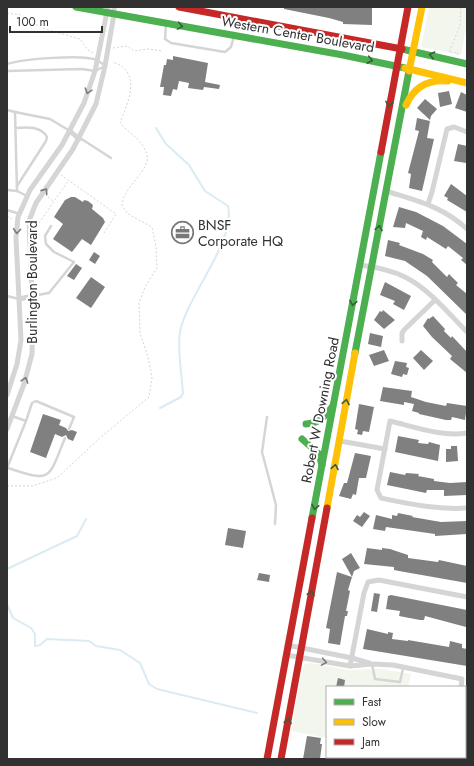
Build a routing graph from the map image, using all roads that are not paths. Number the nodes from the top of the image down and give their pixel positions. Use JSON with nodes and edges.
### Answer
{"nodes":[{"id":1,"x":76,"y":7,"type":"edge"},
{"id":2,"x":179,"y":7,"type":"edge"},
{"id":3,"x":408,"y":7,"type":"edge"},
{"id":4,"x":422,"y":7,"type":"edge"},
{"id":5,"x":106,"y":10,"type":"edge"},
{"id":6,"x":114,"y":10,"type":"edge"},
{"id":7,"x":166,"y":23,"type":"junction"},
{"id":8,"x":234,"y":36,"type":"junction"},
{"id":9,"x":401,"y":48,"type":"junction"},
{"id":10,"x":414,"y":51,"type":"junction"},
{"id":11,"x":97,"y":58,"type":"junction"},
{"id":12,"x":7,"y":64,"type":"edge"},
{"id":13,"x":467,"y":64,"type":"edge"},
{"id":14,"x":105,"y":66,"type":"junction"},
{"id":15,"x":396,"y":66,"type":"junction"},
{"id":16,"x":410,"y":68,"type":"junction"},
{"id":17,"x":7,"y":71,"type":"edge"},
{"id":18,"x":95,"y":71,"type":"junction"},
{"id":19,"x":467,"y":84,"type":"edge"},
{"id":20,"x":7,"y":111,"type":"edge"},
{"id":21,"x":15,"y":112,"type":"junction"},
{"id":22,"x":16,"y":128,"type":"junction"},
{"id":23,"x":70,"y":132,"type":"junction"},
{"id":24,"x":467,"y":132,"type":"edge"},
{"id":25,"x":79,"y":139,"type":"junction"},
{"id":26,"x":396,"y":143,"type":"junction"},
{"id":27,"x":111,"y":158,"type":"dead end"},
{"id":28,"x":16,"y":186,"type":"junction"},
{"id":29,"x":7,"y":190,"type":"edge"},
{"id":30,"x":16,"y":191,"type":"junction"},
{"id":31,"x":386,"y":191,"type":"junction"},
{"id":32,"x":28,"y":196,"type":"junction"},
{"id":33,"x":428,"y":204,"type":"junction"},
{"id":34,"x":23,"y":206,"type":"junction"},
{"id":35,"x":7,"y":210,"type":"edge"},
{"id":36,"x":33,"y":210,"type":"junction"},
{"id":37,"x":20,"y":214,"type":"junction"},
{"id":38,"x":51,"y":226,"type":"dead end"},
{"id":39,"x":467,"y":229,"type":"edge"},
{"id":40,"x":360,"y":265,"type":"junction"},
{"id":41,"x":371,"y":267,"type":"junction"},
{"id":42,"x":7,"y":296,"type":"edge"},
{"id":43,"x":32,"y":296,"type":"junction"},
{"id":44,"x":20,"y":299,"type":"junction"},
{"id":45,"x":435,"y":300,"type":"junction"},
{"id":46,"x":467,"y":332,"type":"edge"},
{"id":47,"x":402,"y":341,"type":"dead end"},
{"id":48,"x":7,"y":395,"type":"edge"},
{"id":49,"x":335,"y":403,"type":"junction"},
{"id":50,"x":9,"y":416,"type":"edge"},
{"id":51,"x":267,"y":417,"type":"dead end"},
{"id":52,"x":26,"y":421,"type":"junction"},
{"id":53,"x":306,"y":424,"type":"dead end"},
{"id":54,"x":7,"y":429,"type":"edge"},
{"id":55,"x":69,"y":429,"type":"dead end"},
{"id":56,"x":467,"y":433,"type":"edge"},
{"id":57,"x":65,"y":438,"type":"dead end"},
{"id":58,"x":302,"y":439,"type":"dead end"},
{"id":59,"x":340,"y":441,"type":"junction"},
{"id":60,"x":385,"y":449,"type":"junction"},
{"id":61,"x":8,"y":468,"type":"edge"},
{"id":62,"x":323,"y":469,"type":"junction"},
{"id":63,"x":467,"y":508,"type":"edge"},
{"id":64,"x":275,"y":524,"type":"dead end"},
{"id":65,"x":467,"y":597,"type":"edge"},
{"id":66,"x":288,"y":646,"type":"junction"},
{"id":67,"x":300,"y":648,"type":"junction"},
{"id":68,"x":286,"y":655,"type":"junction"},
{"id":69,"x":299,"y":658,"type":"junction"},
{"id":70,"x":352,"y":658,"type":"junction"},
{"id":71,"x":372,"y":664,"type":"junction"},
{"id":72,"x":350,"y":666,"type":"junction"},
{"id":73,"x":403,"y":668,"type":"junction"},
{"id":74,"x":461,"y":686,"type":"edge"},
{"id":75,"x":267,"y":759,"type":"edge"},
{"id":76,"x":281,"y":759,"type":"edge"}],
"edges":[{"from":1,"to":5,"type":"main road","name":"Western Center Boulevard"},
{"from":2,"to":9,"type":"main road","name":"Western Center Boulevard"},
{"from":3,"to":9,"type":"main road","name":"Robert W Downing Road"},
{"from":4,"to":10,"type":"main road","name":"Robert W Downing Road"},
{"from":5,"to":6,"type":"main road","name":"Western Center Boulevard"},
{"from":5,"to":11,"type":"street","name":"Burlington Boulevard"},
{"from":6,"to":7,"type":"main road","name":"Western Center Boulevard"},
{"from":6,"to":14,"type":"street","name":"Burlington Boulevard"},
{"from":7,"to":8,"type":"main road","name":"Western Center Boulevard","one_way":true},
{"from":7,"to":8,"type":"lane"},
{"from":8,"to":15,"type":"main road","name":"Western Center Boulevard","one_way":true},
{"from":9,"to":10,"type":"main road","name":"Western Center Boulevard"},
{"from":9,"to":15,"type":"main road","name":"Robert W Downing Road"},
{"from":13,"to":10,"type":"main road","name":"Western Center Boulevard","one_way":true},
{"from":10,"to":16,"type":"main road","name":"Robert W Downing Road"},
{"from":11,"to":12,"type":"lane"},
{"from":11,"to":14,"type":"lane"},
{"from":11,"to":18,"type":"street","name":"Burlington Boulevard"},
{"from":14,"to":18,"type":"lane"},
{"from":14,"to":25,"type":"street","name":"Burlington Boulevard"},
{"from":15,"to":16,"type":"main road","name":"Western Center Boulevard"},
{"from":15,"to":40,"type":"main road","name":"Robert W Downing Road","one_way":true},
{"from":16,"to":19,"type":"main road","name":"Western Center Boulevard"},
{"from":16,"to":26,"type":"main road","name":"Robert W Downing Road"},
{"from":17,"to":18,"type":"lane"},
{"from":18,"to":23,"type":"street","name":"Burlington Boulevard","one_way":true},
{"from":19,"to":26,"type":"main road"},
{"from":20,"to":21,"type":"lane"},
{"from":21,"to":22,"type":"lane"},
{"from":21,"to":23,"type":"lane"},
{"from":22,"to":28,"type":"lane"},
{"from":22,"to":28,"type":"lane"},
{"from":23,"to":25,"type":"street"},
{"from":23,"to":32,"type":"street","name":"Burlington Boulevard"},
{"from":24,"to":33,"type":"street"},
{"from":25,"to":27,"type":"lane"},
{"from":36,"to":25,"type":"street","name":"Burlington Boulevard","one_way":true},
{"from":26,"to":31,"type":"main road","name":"Robert W Downing Road"},
{"from":28,"to":30,"type":"lane"},
{"from":29,"to":30,"type":"lane"},
{"from":30,"to":32,"type":"lane"},
{"from":31,"to":33,"type":"street"},
{"from":41,"to":31,"type":"main road","name":"Robert W Downing Road","one_way":true},
{"from":32,"to":34,"type":"street","name":"Burlington Boulevard"},
{"from":33,"to":39,"type":"street"},
{"from":34,"to":36,"type":"street"},
{"from":34,"to":37,"type":"street","name":"Burlington Boulevard"},
{"from":35,"to":37,"type":"lane"},
{"from":36,"to":43,"type":"street","name":"Burlington Boulevard"},
{"from":37,"to":44,"type":"street","name":"Burlington Boulevard","one_way":true},
{"from":38,"to":43,"type":"lane"},
{"from":40,"to":41,"type":"street"},
{"from":40,"to":49,"type":"main road","name":"Robert W Downing Road","one_way":true},
{"from":41,"to":45,"type":"street"},
{"from":59,"to":41,"type":"main road","name":"Robert W Downing Road","one_way":true},
{"from":42,"to":44,"type":"lane"},
{"from":43,"to":44,"type":"street"},
{"from":50,"to":43,"type":"street","name":"Burlington Boulevard","one_way":true},
{"from":44,"to":48,"type":"street","name":"Burlington Boulevard"},
{"from":45,"to":46,"type":"street"},
{"from":45,"to":47,"type":"street"},
{"from":49,"to":53,"type":"main road"},
{"from":49,"to":62,"type":"main road","name":"Robert W Downing Road"},
{"from":50,"to":52,"type":"lane"},
{"from":50,"to":54,"type":"street","name":"Burlington Boulevard"},
{"from":51,"to":64,"type":"lane"},
{"from":52,"to":55,"type":"lane"},
{"from":52,"to":61,"type":"lane"},
{"from":56,"to":60,"type":"street"},
{"from":57,"to":61,"type":"lane"},
{"from":58,"to":62,"type":"main road"},
{"from":59,"to":60,"type":"street"},
{"from":67,"to":59,"type":"main road","name":"Robert W Downing Road","one_way":true},
{"from":60,"to":63,"type":"street"},
{"from":62,"to":66,"type":"main road","name":"Robert W Downing Road","one_way":true},
{"from":65,"to":70,"type":"street"},
{"from":66,"to":67,"type":"street"},
{"from":66,"to":68,"type":"main road","name":"Robert W Downing Road"},
{"from":67,"to":69,"type":"main road","name":"Robert W Downing Road"},
{"from":67,"to":70,"type":"street"},
{"from":68,"to":69,"type":"street"},
{"from":68,"to":75,"type":"main road","name":"Robert W Downing Road"},
{"from":69,"to":72,"type":"street","one_way":true},
{"from":76,"to":69,"type":"main road","name":"Robert W Downing Road","one_way":true},
{"from":70,"to":71,"type":"street"},
{"from":70,"to":72,"type":"street"},
{"from":71,"to":72,"type":"street"},
{"from":71,"to":73,"type":"street"},
{"from":71,"to":73,"type":"lane"},
{"from":73,"to":74,"type":"street"}]}
